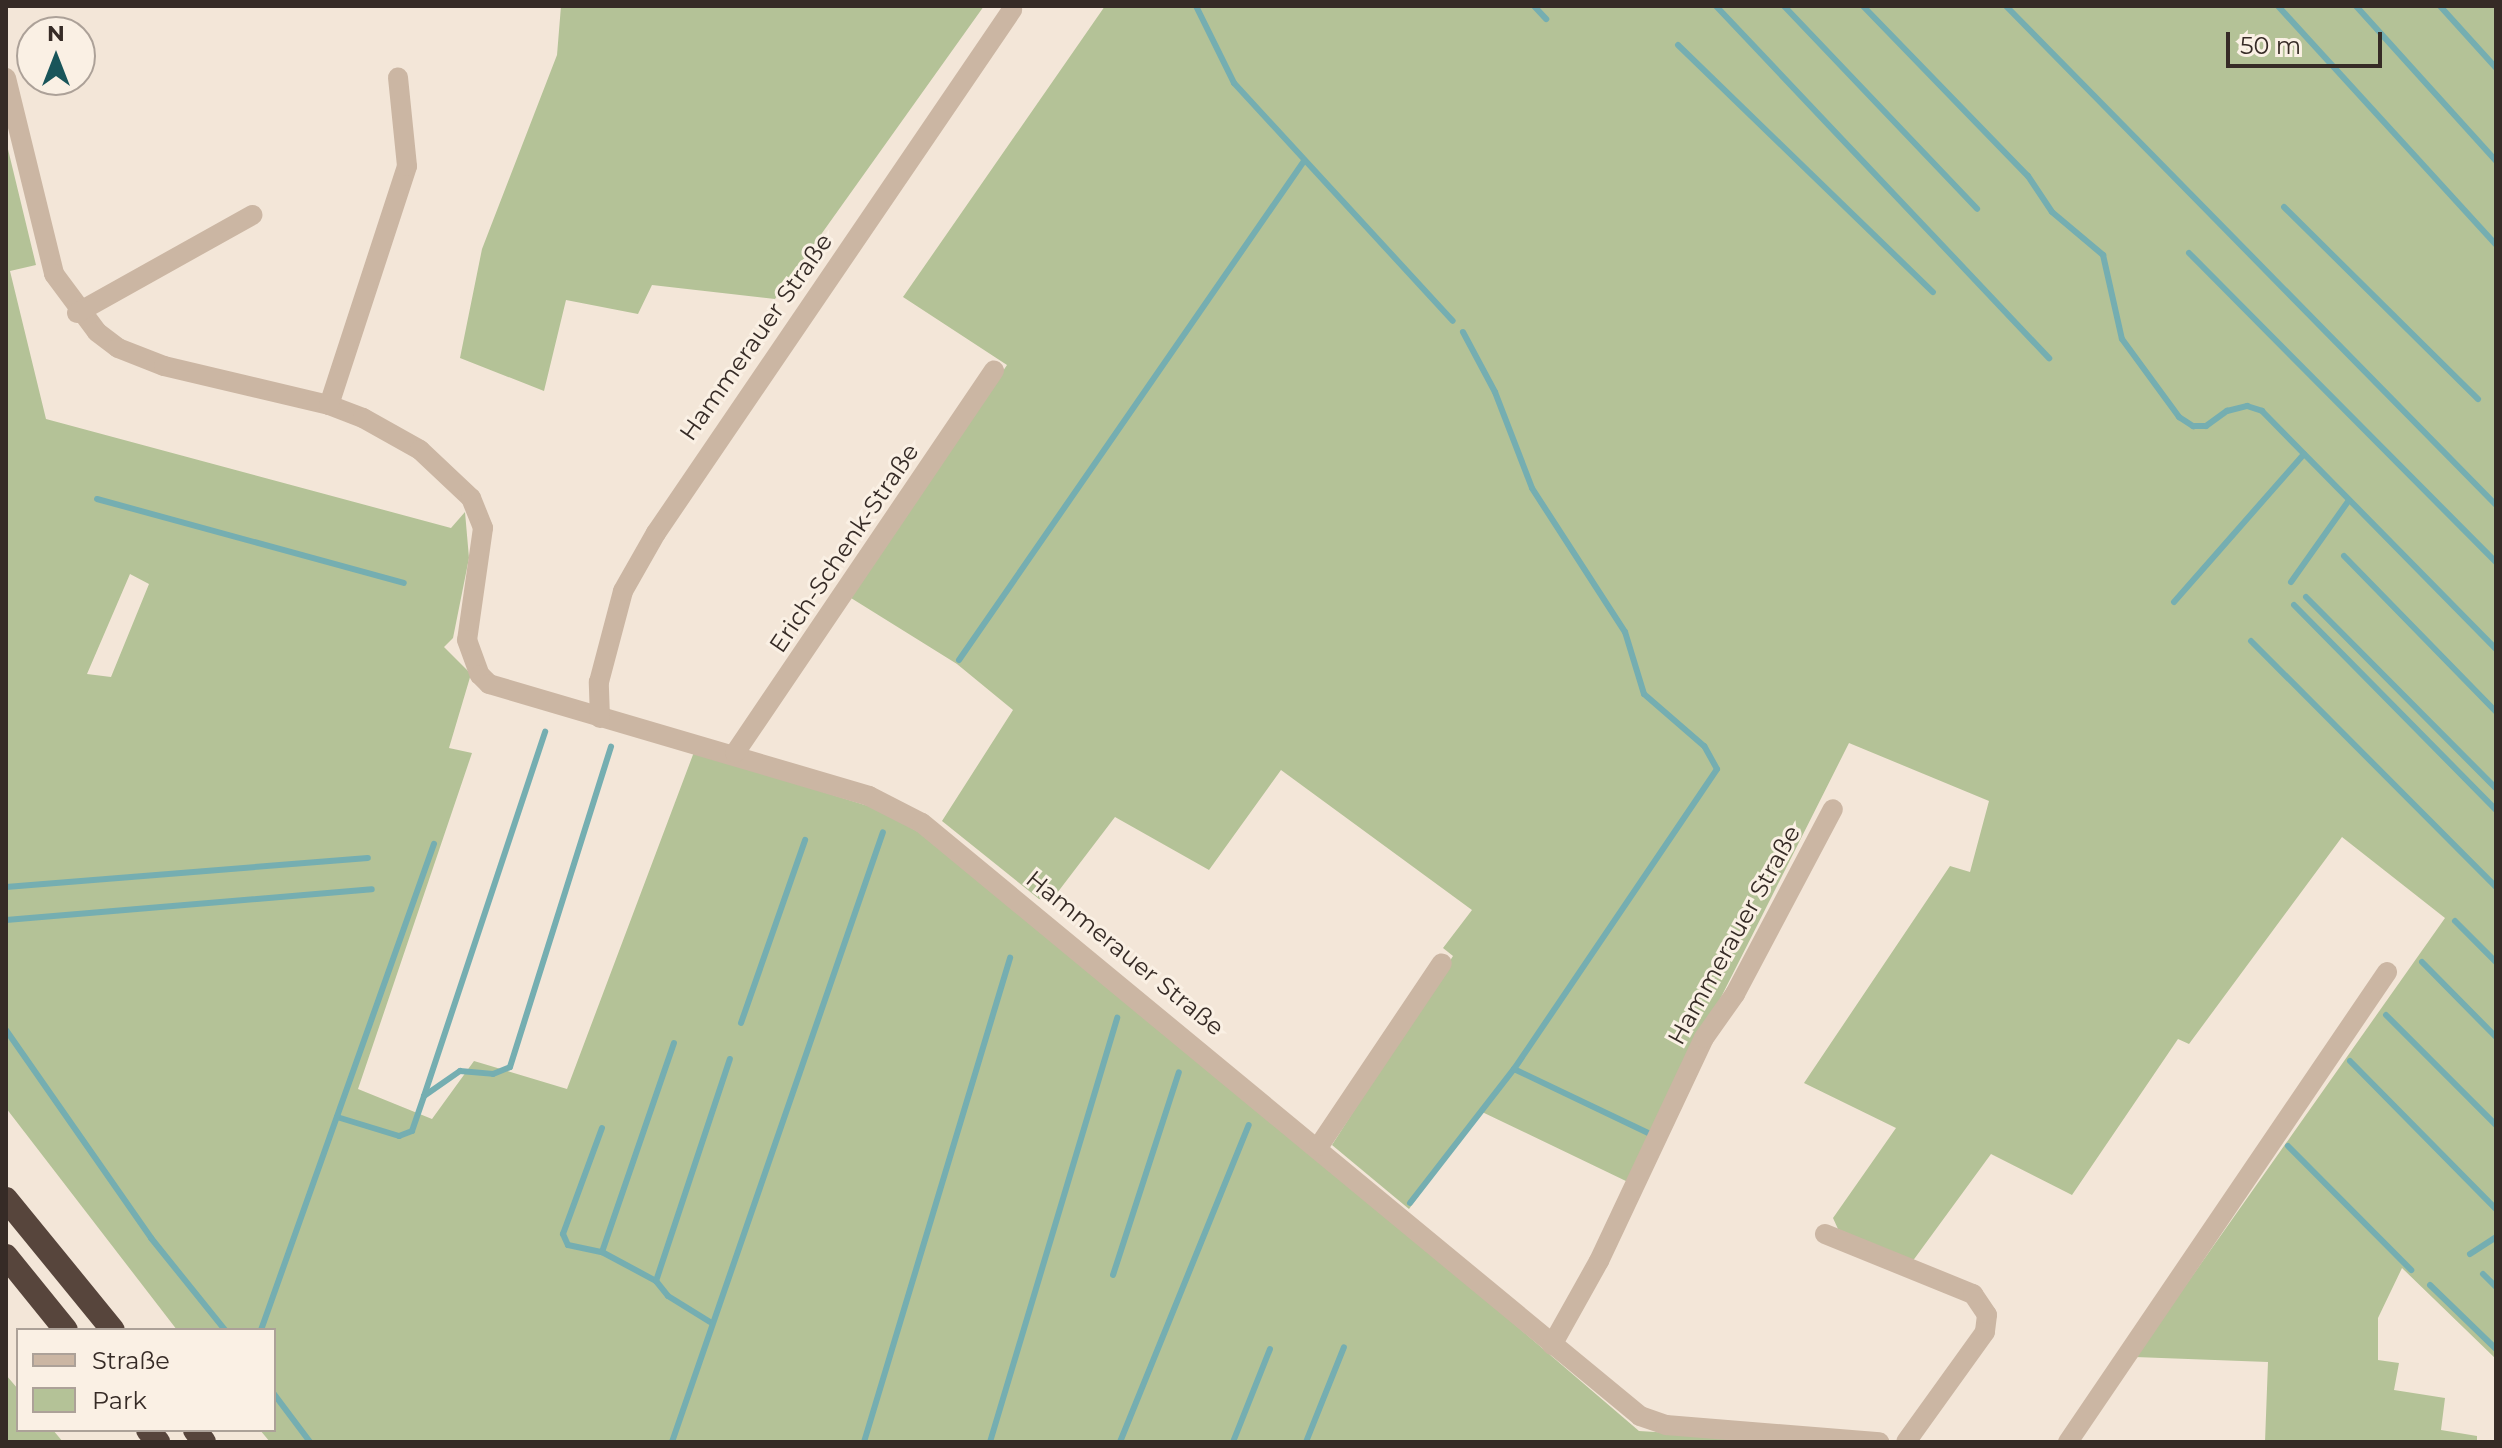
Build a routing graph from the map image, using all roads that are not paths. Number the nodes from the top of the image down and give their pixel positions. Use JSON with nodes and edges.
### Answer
{"nodes":[{"id":1,"x":1012,"y":10,"type":"dead end"},
{"id":2,"x":398,"y":77,"type":"dead end"},
{"id":3,"x":6,"y":78,"type":"edge"},
{"id":4,"x":252,"y":215,"type":"dead end"},
{"id":5,"x":77,"y":313,"type":"junction"},
{"id":6,"x":994,"y":371,"type":"dead end"},
{"id":7,"x":329,"y":405,"type":"junction"},
{"id":8,"x":600,"y":718,"type":"junction"},
{"id":9,"x":735,"y":753,"type":"junction"},
{"id":10,"x":1833,"y":809,"type":"dead end"},
{"id":11,"x":1442,"y":963,"type":"dead end"},
{"id":12,"x":2387,"y":972,"type":"dead end"},
{"id":13,"x":1319,"y":1146,"type":"junction"},
{"id":14,"x":6,"y":1199,"type":"edge"},
{"id":15,"x":1825,"y":1234,"type":"dead end"},
{"id":16,"x":6,"y":1256,"type":"edge"},
{"id":17,"x":64,"y":1328,"type":"edge"},
{"id":18,"x":111,"y":1328,"type":"edge"},
{"id":19,"x":1552,"y":1345,"type":"junction"},
{"id":20,"x":1879,"y":1442,"type":"edge"},
{"id":21,"x":1906,"y":1442,"type":"edge"},
{"id":22,"x":2068,"y":1442,"type":"edge"}],
"edges":[{"from":1,"to":8,"type":"street","name":"Hammerauer Straße"},
{"from":2,"to":7,"type":"street"},
{"from":3,"to":5,"type":"street","name":"Hammerauer Straße"},
{"from":4,"to":5,"type":"street"},
{"from":5,"to":7,"type":"street","name":"Hammerauer Straße"},
{"from":6,"to":9,"type":"street","name":"Erich-Schenk-Straße"},
{"from":7,"to":8,"type":"street","name":"Hammerauer Straße"},
{"from":8,"to":9,"type":"street","name":"Hammerauer Straße"},
{"from":9,"to":13,"type":"street","name":"Hammerauer Straße"},
{"from":10,"to":19,"type":"street","name":"Hammerauer Straße"},
{"from":11,"to":13,"type":"street"},
{"from":12,"to":22,"type":"street"},
{"from":13,"to":19,"type":"street","name":"Hammerauer Straße"},
{"from":14,"to":18,"type":"highway"},
{"from":15,"to":21,"type":"street"},
{"from":16,"to":17,"type":"highway"},
{"from":19,"to":20,"type":"street","name":"Hammerauer Straße"}]}
